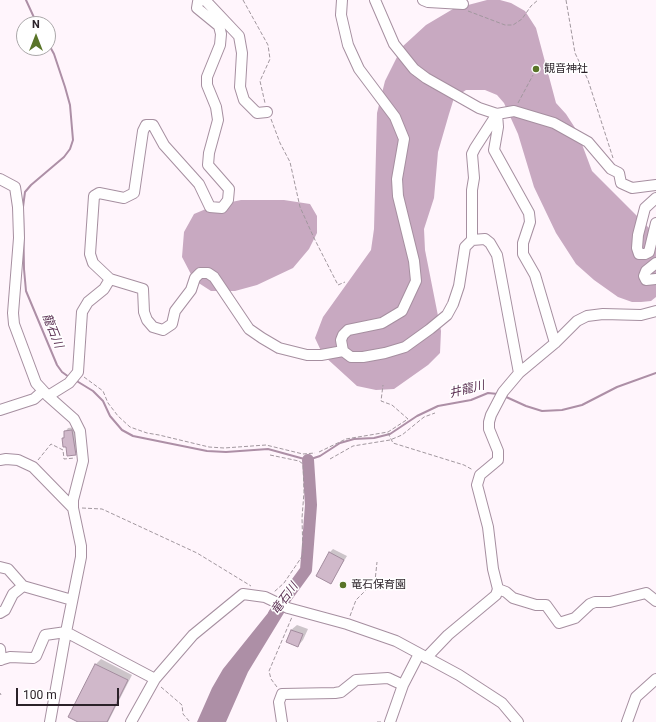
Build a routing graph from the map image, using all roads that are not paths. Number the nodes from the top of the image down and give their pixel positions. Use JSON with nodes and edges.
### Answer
{"nodes":[{"id":1,"x":204,"y":0,"type":"edge"},
{"id":2,"x":342,"y":0,"type":"edge"},
{"id":3,"x":375,"y":0,"type":"edge"},
{"id":4,"x":423,"y":0,"type":"edge"},
{"id":5,"x":463,"y":4,"type":"road end"},
{"id":6,"x":267,"y":112,"type":"road end"},
{"id":7,"x":497,"y":114,"type":"junction"},
{"id":8,"x":0,"y":179,"type":"edge"},
{"id":9,"x":656,"y":185,"type":"edge"},
{"id":10,"x":656,"y":198,"type":"edge"},
{"id":11,"x":656,"y":223,"type":"edge"},
{"id":12,"x":472,"y":240,"type":"junction"},
{"id":13,"x":656,"y":263,"type":"edge"},
{"id":14,"x":110,"y":279,"type":"junction"},
{"id":15,"x":656,"y":279,"type":"edge"},
{"id":16,"x":656,"y":311,"type":"edge"},
{"id":17,"x":555,"y":343,"type":"junction"},
{"id":18,"x":343,"y":351,"type":"junction"},
{"id":19,"x":519,"y":373,"type":"junction"},
{"id":20,"x":46,"y":393,"type":"junction"},
{"id":21,"x":0,"y":410,"type":"edge"},
{"id":22,"x":0,"y":460,"type":"edge"},
{"id":23,"x":73,"y":508,"type":"junction"},
{"id":24,"x":0,"y":567,"type":"edge"},
{"id":25,"x":23,"y":586,"type":"junction"},
{"id":26,"x":498,"y":589,"type":"junction"},
{"id":27,"x":72,"y":600,"type":"junction"},
{"id":28,"x":656,"y":601,"type":"edge"},
{"id":29,"x":0,"y":613,"type":"edge"},
{"id":30,"x":66,"y":632,"type":"junction"},
{"id":31,"x":0,"y":649,"type":"edge"},
{"id":32,"x":423,"y":656,"type":"junction"},
{"id":33,"x":0,"y":660,"type":"edge"},
{"id":34,"x":656,"y":679,"type":"edge"},
{"id":35,"x":154,"y":680,"type":"junction"},
{"id":36,"x":403,"y":685,"type":"junction"},
{"id":37,"x":50,"y":722,"type":"edge"},
{"id":38,"x":131,"y":722,"type":"edge"},
{"id":39,"x":282,"y":722,"type":"edge"},
{"id":40,"x":390,"y":722,"type":"edge"},
{"id":41,"x":518,"y":722,"type":"edge"},
{"id":42,"x":627,"y":722,"type":"edge"}],
"edges":[{"from":1,"to":6,"type":"street"},
{"from":1,"to":14,"type":"street"},
{"from":2,"to":18,"type":"street"},
{"from":3,"to":7,"type":"street"},
{"from":4,"to":5,"type":"street"},
{"from":7,"to":9,"type":"street"},
{"from":7,"to":12,"type":"street"},
{"from":7,"to":17,"type":"street"},
{"from":8,"to":20,"type":"street"},
{"from":10,"to":11,"type":"street"},
{"from":12,"to":18,"type":"street"},
{"from":12,"to":19,"type":"street"},
{"from":13,"to":15,"type":"street"},
{"from":14,"to":18,"type":"street"},
{"from":14,"to":20,"type":"street"},
{"from":16,"to":17,"type":"street"},
{"from":17,"to":19,"type":"street"},
{"from":19,"to":26,"type":"street"},
{"from":20,"to":21,"type":"street"},
{"from":20,"to":23,"type":"street"},
{"from":22,"to":23,"type":"street"},
{"from":23,"to":27,"type":"street"},
{"from":24,"to":25,"type":"street"},
{"from":25,"to":27,"type":"street"},
{"from":25,"to":29,"type":"street"},
{"from":26,"to":28,"type":"street"},
{"from":26,"to":32,"type":"street"},
{"from":27,"to":30,"type":"street"},
{"from":30,"to":33,"type":"street"},
{"from":30,"to":35,"type":"street"},
{"from":30,"to":37,"type":"street"},
{"from":31,"to":33,"type":"street"},
{"from":32,"to":35,"type":"street"},
{"from":32,"to":36,"type":"street"},
{"from":32,"to":41,"type":"street"},
{"from":34,"to":42,"type":"street"},
{"from":35,"to":38,"type":"street"},
{"from":36,"to":39,"type":"street"},
{"from":36,"to":40,"type":"street"}]}
